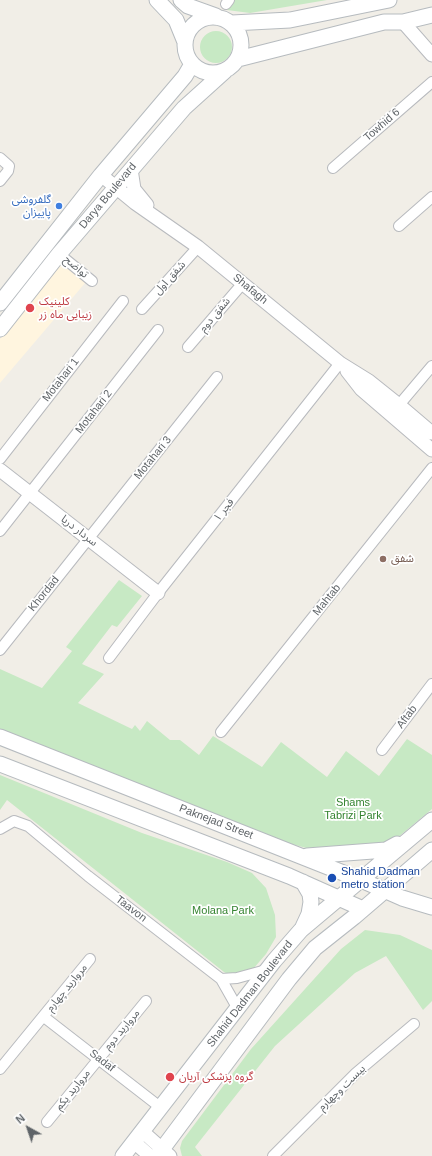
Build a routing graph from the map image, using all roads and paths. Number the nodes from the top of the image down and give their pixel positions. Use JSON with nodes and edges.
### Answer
{"nodes":[{"id":1,"x":157,"y":0,"type":"edge"},
{"id":2,"x":389,"y":0,"type":"edge"},
{"id":3,"x":184,"y":3,"type":"edge"},
{"id":4,"x":432,"y":15,"type":"edge"},
{"id":5,"x":216,"y":17,"type":"junction"},
{"id":6,"x":176,"y":20,"type":"junction"},
{"id":7,"x":260,"y":22,"type":"junction"},
{"id":8,"x":403,"y":22,"type":"junction"},
{"id":9,"x":232,"y":24,"type":"junction"},
{"id":10,"x":185,"y":42,"type":"junction"},
{"id":11,"x":262,"y":53,"type":"junction"},
{"id":12,"x":432,"y":55,"type":"edge"},
{"id":13,"x":238,"y":59,"type":"junction"},
{"id":14,"x":192,"y":64,"type":"junction"},
{"id":15,"x":224,"y":71,"type":"junction"},
{"id":16,"x":432,"y":82,"type":"edge"},
{"id":17,"x":0,"y":158,"type":"edge"},
{"id":18,"x":332,"y":168,"type":"dead end"},
{"id":19,"x":131,"y":169,"type":"junction"},
{"id":20,"x":101,"y":175,"type":"junction"},
{"id":21,"x":0,"y":181,"type":"edge"},
{"id":22,"x":116,"y":187,"type":"junction"},
{"id":23,"x":432,"y":197,"type":"edge"},
{"id":24,"x":156,"y":218,"type":"junction"},
{"id":25,"x":398,"y":226,"type":"dead end"},
{"id":26,"x":198,"y":247,"type":"junction"},
{"id":27,"x":59,"y":254,"type":"junction"},
{"id":28,"x":92,"y":281,"type":"dead end"},
{"id":29,"x":242,"y":283,"type":"junction"},
{"id":30,"x":123,"y":301,"type":"dead end"},
{"id":31,"x":0,"y":303,"type":"edge"},
{"id":32,"x":142,"y":309,"type":"dead end"},
{"id":33,"x":0,"y":329,"type":"edge"},
{"id":34,"x":158,"y":330,"type":"dead end"},
{"id":35,"x":188,"y":347,"type":"dead end"},
{"id":36,"x":340,"y":363,"type":"junction"},
{"id":37,"x":432,"y":366,"type":"edge"},
{"id":38,"x":217,"y":377,"type":"dead end"},
{"id":39,"x":400,"y":405,"type":"junction"},
{"id":40,"x":432,"y":433,"type":"edge"},
{"id":41,"x":431,"y":447,"type":"edge"},
{"id":42,"x":0,"y":459,"type":"edge"},
{"id":43,"x":432,"y":468,"type":"edge"},
{"id":44,"x":0,"y":470,"type":"edge"},
{"id":45,"x":30,"y":493,"type":"junction"},
{"id":46,"x":0,"y":531,"type":"edge"},
{"id":47,"x":89,"y":538,"type":"junction"},
{"id":48,"x":158,"y":593,"type":"junction"},
{"id":49,"x":0,"y":650,"type":"edge"},
{"id":50,"x":110,"y":658,"type":"dead end"},
{"id":51,"x":432,"y":684,"type":"edge"},
{"id":52,"x":221,"y":732,"type":"dead end"},
{"id":53,"x":0,"y":737,"type":"edge"},
{"id":54,"x":382,"y":750,"type":"dead end"},
{"id":55,"x":0,"y":764,"type":"edge"},
{"id":56,"x":432,"y":820,"type":"edge"},
{"id":57,"x":0,"y":829,"type":"edge"},
{"id":58,"x":417,"y":832,"type":"junction"},
{"id":59,"x":432,"y":850,"type":"edge"},
{"id":60,"x":302,"y":856,"type":"junction"},
{"id":61,"x":296,"y":879,"type":"junction"},
{"id":62,"x":361,"y":880,"type":"junction"},
{"id":63,"x":385,"y":890,"type":"junction"},
{"id":64,"x":340,"y":897,"type":"junction"},
{"id":65,"x":432,"y":907,"type":"edge"},
{"id":66,"x":363,"y":909,"type":"junction"},
{"id":67,"x":301,"y":930,"type":"junction"},
{"id":68,"x":90,"y":959,"type":"dead end"},
{"id":69,"x":266,"y":970,"type":"junction"},
{"id":70,"x":221,"y":979,"type":"junction"},
{"id":71,"x":146,"y":1001,"type":"dead end"},
{"id":72,"x":238,"y":1009,"type":"junction"},
{"id":73,"x":44,"y":1017,"type":"junction"},
{"id":74,"x":414,"y":1024,"type":"dead end"},
{"id":75,"x":99,"y":1058,"type":"junction"},
{"id":76,"x":0,"y":1069,"type":"edge"},
{"id":77,"x":160,"y":1107,"type":"junction"},
{"id":78,"x":47,"y":1122,"type":"dead end"},
{"id":79,"x":138,"y":1137,"type":"junction"},
{"id":80,"x":160,"y":1154,"type":"edge"},
{"id":81,"x":124,"y":1156,"type":"edge"},
{"id":82,"x":273,"y":1156,"type":"edge"}],
"edges":[{"from":1,"to":6,"type":"main road"},
{"from":2,"to":7,"type":"main road"},
{"from":3,"to":5,"type":"main road"},
{"from":3,"to":6,"type":"main road"},
{"from":4,"to":8,"type":"main road"},
{"from":5,"to":9,"type":"main road"},
{"from":5,"to":10,"type":"main road"},
{"from":6,"to":10,"type":"main road"},
{"from":7,"to":9,"type":"main road"},
{"from":7,"to":11,"type":"main road"},
{"from":8,"to":11,"type":"main road"},
{"from":8,"to":12,"type":"street"},
{"from":9,"to":13,"type":"main road"},
{"from":10,"to":14,"type":"main road"},
{"from":11,"to":13,"type":"main road"},
{"from":13,"to":15,"type":"main road"},
{"from":14,"to":15,"type":"main road"},
{"from":14,"to":20,"type":"main road","name":"Darya Boulevard"},
{"from":15,"to":19,"type":"main road","name":"Darya Boulevard"},
{"from":16,"to":18,"type":"street","name":"Towhid 6"},
{"from":17,"to":21,"type":"street"},
{"from":19,"to":22,"type":"main road","name":"Darya Boulevard"},
{"from":19,"to":24,"type":"street","name":"Shafagh"},
{"from":20,"to":22,"type":"street","name":"Shafagh"},
{"from":20,"to":31,"type":"main road","name":"Darya Boulevard"},
{"from":22,"to":24,"type":"street","name":"Shafagh"},
{"from":22,"to":27,"type":"main road","name":"Darya Boulevard"},
{"from":23,"to":25,"type":"street"},
{"from":24,"to":26,"type":"street","name":"Shafagh"},
{"from":26,"to":29,"type":"street","name":"Shafagh"},
{"from":26,"to":32,"type":"street","name":"شفق اول"},
{"from":27,"to":28,"type":"street","name":"تواضح"},
{"from":27,"to":33,"type":"main road","name":"Darya Boulevard"},
{"from":29,"to":35,"type":"street","name":"شفق دوم"},
{"from":29,"to":36,"type":"street","name":"Shafagh"},
{"from":30,"to":42,"type":"street","name":"Motahari 1"},
{"from":34,"to":45,"type":"street","name":"Motahari 2"},
{"from":36,"to":39,"type":"street","name":"Shafagh"},
{"from":36,"to":41,"type":"street","name":"Shafagh"},
{"from":36,"to":48,"type":"street","name":"فجر ۱"},
{"from":37,"to":39,"type":"street"},
{"from":38,"to":47,"type":"street","name":"Motahari 3"},
{"from":39,"to":40,"type":"street","name":"Shafagh"},
{"from":43,"to":52,"type":"street","name":"Mahtab"},
{"from":44,"to":45,"type":"street","name":"سردار دریا"},
{"from":45,"to":46,"type":"street","name":"Motahari 2"},
{"from":45,"to":47,"type":"street","name":"سردار دریا"},
{"from":47,"to":48,"type":"street","name":"سردار دریا"},
{"from":47,"to":49,"type":"street","name":"Khordad"},
{"from":48,"to":50,"type":"street","name":"فجر ۱"},
{"from":51,"to":54,"type":"street","name":"Aftab"},
{"from":53,"to":60,"type":"main road","name":"Paknejad Street"},
{"from":55,"to":61,"type":"main road"},
{"from":56,"to":58,"type":"main road","name":"Shahid Dadman Boulevard"},
{"from":57,"to":70,"type":"street","name":"Taavon"},
{"from":58,"to":60,"type":"main road"},
{"from":58,"to":62,"type":"main road","name":"Shahid Dadman Boulevard"},
{"from":59,"to":63,"type":"main road","name":"Shahid Dadman Boulevard"},
{"from":60,"to":61,"type":"main road"},
{"from":60,"to":62,"type":"main road","name":"Paknejad Street"},
{"from":61,"to":64,"type":"main road"},
{"from":61,"to":67,"type":"main road"},
{"from":62,"to":63,"type":"main road","name":"Paknejad Street"},
{"from":62,"to":64,"type":"main road","name":"Shahid Dadman Boulevard"},
{"from":63,"to":65,"type":"main road","name":"Paknejad Street"},
{"from":63,"to":66,"type":"main road","name":"Shahid Dadman Boulevard"},
{"from":64,"to":66,"type":"main road"},
{"from":64,"to":67,"type":"main road","name":"Shahid Dadman Boulevard"},
{"from":66,"to":80,"type":"main road","name":"Shahid Dadman Boulevard"},
{"from":67,"to":69,"type":"main road","name":"Shahid Dadman Boulevard"},
{"from":68,"to":73,"type":"street","name":"مروارید چهارم"},
{"from":69,"to":70,"type":"street"},
{"from":69,"to":72,"type":"main road","name":"Shahid Dadman Boulevard"},
{"from":70,"to":72,"type":"street","name":"Taavon"},
{"from":71,"to":75,"type":"street","name":"مروارید دوم"},
{"from":72,"to":77,"type":"main road","name":"Shahid Dadman Boulevard"},
{"from":73,"to":75,"type":"street","name":"Sadaf"},
{"from":73,"to":76,"type":"street","name":"مروارید چهارم"},
{"from":74,"to":82,"type":"street","name":"بیست وچهارم"},
{"from":75,"to":77,"type":"street","name":"Sadaf"},
{"from":75,"to":78,"type":"street","name":"مروارید یکم"},
{"from":77,"to":79,"type":"main road","name":"Shahid Dadman Boulevard"},
{"from":79,"to":80,"type":"street"},
{"from":79,"to":81,"type":"main road","name":"Shahid Dadman Boulevard"}]}
